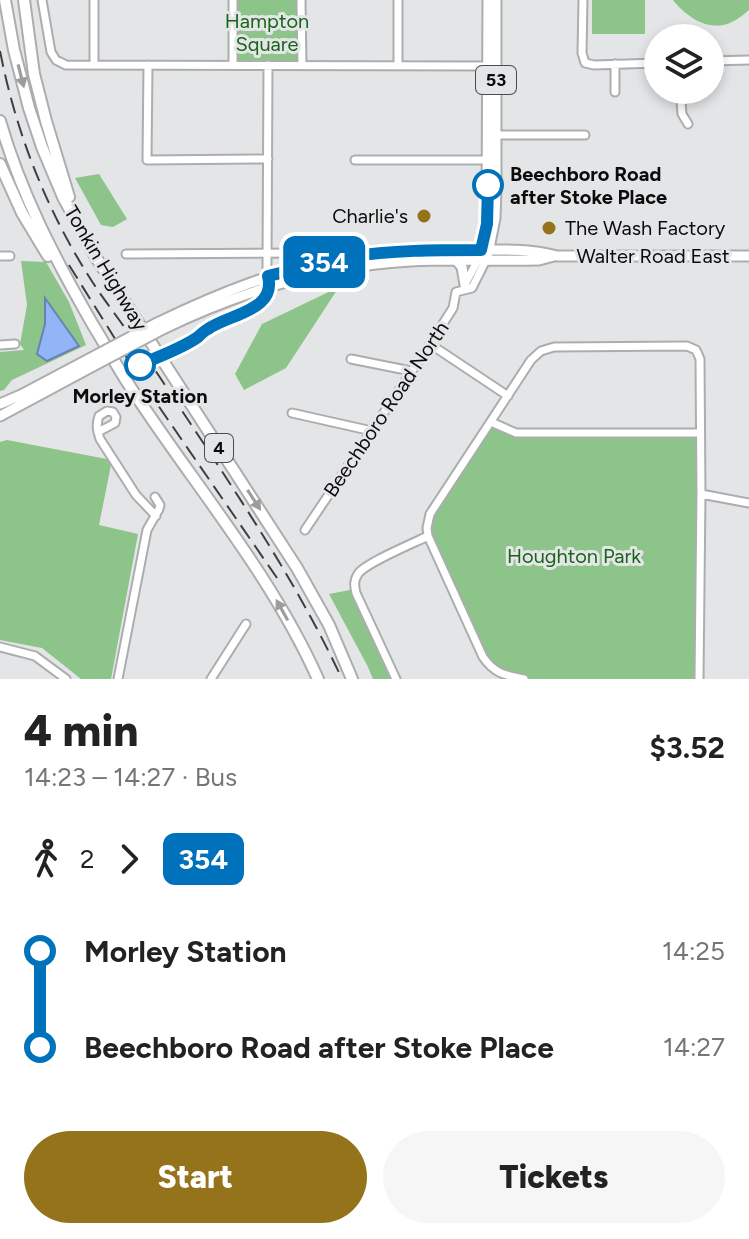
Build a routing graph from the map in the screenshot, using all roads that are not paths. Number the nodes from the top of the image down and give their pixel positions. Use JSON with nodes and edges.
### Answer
{"nodes":[{"id":1,"x":5,"y":0,"type":"edge"},
{"id":2,"x":24,"y":0,"type":"edge"},
{"id":3,"x":42,"y":0,"type":"edge"},
{"id":4,"x":94,"y":0,"type":"edge"},
{"id":5,"x":233,"y":0,"type":"edge"},
{"id":6,"x":301,"y":0,"type":"edge"},
{"id":7,"x":398,"y":0,"type":"edge"},
{"id":8,"x":488,"y":0,"type":"edge"},
{"id":9,"x":496,"y":0,"type":"edge"},
{"id":10,"x":583,"y":0,"type":"edge"},
{"id":11,"x":749,"y":60,"type":"edge"},
{"id":12,"x":724,"y":61,"type":"edge"},
{"id":13,"x":644,"y":63,"type":"edge"},
{"id":14,"x":615,"y":64,"type":"junction"},
{"id":15,"x":94,"y":65,"type":"junction"},
{"id":16,"x":148,"y":65,"type":"junction"},
{"id":17,"x":233,"y":65,"type":"junction"},
{"id":18,"x":268,"y":65,"type":"junction"},
{"id":19,"x":302,"y":65,"type":"junction"},
{"id":20,"x":398,"y":66,"type":"junction"},
{"id":21,"x":492,"y":66,"type":"junction"},
{"id":22,"x":615,"y":92,"type":"dead end"},
{"id":23,"x":681,"y":104,"type":"edge"},
{"id":24,"x":0,"y":121,"type":"edge"},
{"id":25,"x":688,"y":124,"type":"dead end"},
{"id":26,"x":492,"y":135,"type":"junction"},
{"id":27,"x":585,"y":135,"type":"dead end"},
{"id":28,"x":268,"y":159,"type":"junction"},
{"id":29,"x":355,"y":160,"type":"dead end"},
{"id":30,"x":492,"y":160,"type":"junction"},
{"id":31,"x":0,"y":164,"type":"edge"},
{"id":32,"x":495,"y":221,"type":"junction"},
{"id":33,"x":76,"y":222,"type":"junction"},
{"id":34,"x":506,"y":251,"type":"junction"},
{"id":35,"x":268,"y":252,"type":"junction"},
{"id":36,"x":305,"y":253,"type":"dead end"},
{"id":37,"x":126,"y":254,"type":"dead end"},
{"id":38,"x":484,"y":255,"type":"junction"},
{"id":39,"x":0,"y":256,"type":"edge"},
{"id":40,"x":10,"y":256,"type":"dead end"},
{"id":41,"x":557,"y":256,"type":"junction"},
{"id":42,"x":749,"y":256,"type":"edge"},
{"id":43,"x":456,"y":260,"type":"junction"},
{"id":44,"x":274,"y":280,"type":"junction"},
{"id":45,"x":465,"y":288,"type":"junction"},
{"id":46,"x":81,"y":304,"type":"junction"},
{"id":47,"x":703,"y":341,"type":"dead end"},
{"id":48,"x":15,"y":344,"type":"dead end"},
{"id":49,"x":430,"y":344,"type":"junction"},
{"id":50,"x":0,"y":345,"type":"edge"},
{"id":51,"x":696,"y":350,"type":"junction"},
{"id":52,"x":351,"y":359,"type":"dead end"},
{"id":53,"x":91,"y":363,"type":"junction"},
{"id":54,"x":411,"y":371,"type":"junction"},
{"id":55,"x":508,"y":396,"type":"junction"},
{"id":56,"x":0,"y":404,"type":"edge"},
{"id":57,"x":292,"y":413,"type":"dead end"},
{"id":58,"x":0,"y":416,"type":"edge"},
{"id":59,"x":491,"y":422,"type":"junction"},
{"id":60,"x":372,"y":431,"type":"junction"},
{"id":61,"x":98,"y":432,"type":"dead end"},
{"id":62,"x":700,"y":433,"type":"junction"},
{"id":63,"x":701,"y":494,"type":"junction"},
{"id":64,"x":136,"y":495,"type":"junction"},
{"id":65,"x":155,"y":497,"type":"dead end"},
{"id":66,"x":749,"y":503,"type":"edge"},
{"id":67,"x":156,"y":516,"type":"junction"},
{"id":68,"x":147,"y":530,"type":"junction"},
{"id":69,"x":305,"y":530,"type":"dead end"},
{"id":70,"x":428,"y":536,"type":"junction"},
{"id":71,"x":246,"y":624,"type":"dead end"},
{"id":72,"x":0,"y":647,"type":"edge"},
{"id":73,"x":66,"y":679,"type":"edge"},
{"id":74,"x":118,"y":679,"type":"edge"},
{"id":75,"x":211,"y":679,"type":"edge"},
{"id":76,"x":318,"y":679,"type":"edge"},
{"id":77,"x":352,"y":679,"type":"edge"},
{"id":78,"x":396,"y":679,"type":"edge"},
{"id":79,"x":524,"y":679,"type":"edge"},
{"id":80,"x":699,"y":679,"type":"edge"}],
"edges":[{"from":1,"to":33,"type":"highway","name":"Tonkin Highway","number":"4","one_way":true},
{"from":2,"to":33,"type":"highway"},
{"from":3,"to":15,"type":"street"},
{"from":4,"to":15,"type":"street"},
{"from":5,"to":17,"type":"street"},
{"from":6,"to":19,"type":"street"},
{"from":7,"to":20,"type":"street"},
{"from":8,"to":21,"type":"main road","name":"Beechboro Road North","number":"53"},
{"from":9,"to":21,"type":"main road","name":"Beechboro Road North","number":"53"},
{"from":10,"to":14,"type":"street"},
{"from":11,"to":12,"type":"street"},
{"from":13,"to":14,"type":"street"},
{"from":14,"to":22,"type":"street"},
{"from":15,"to":16,"type":"street"},
{"from":16,"to":17,"type":"street"},
{"from":16,"to":28,"type":"street"},
{"from":17,"to":18,"type":"street"},
{"from":18,"to":19,"type":"street"},
{"from":18,"to":28,"type":"street"},
{"from":19,"to":20,"type":"street"},
{"from":20,"to":21,"type":"street"},
{"from":21,"to":26,"type":"main road","name":"Beechboro Road North","number":"53"},
{"from":23,"to":25,"type":"street"},
{"from":24,"to":46,"type":"highway","name":"Tonkin Highway","number":"4"},
{"from":26,"to":27,"type":"street"},
{"from":26,"to":30,"type":"main road","name":"Beechboro Road North","number":"53"},
{"from":28,"to":35,"type":"street"},
{"from":29,"to":30,"type":"street"},
{"from":30,"to":32,"type":"main road","name":"Beechboro Road North","number":"53"},
{"from":30,"to":38,"type":"main road","name":"Beechboro Road North","number":"53"},
{"from":31,"to":46,"type":"highway"},
{"from":32,"to":34,"type":"main road"},
{"from":32,"to":38,"type":"main road","name":"Beechboro Road North","number":"53"},
{"from":33,"to":77,"type":"highway","name":"Tonkin Highway","number":"4","one_way":true},
{"from":34,"to":38,"type":"main road","name":"Walter Road East"},
{"from":34,"to":41,"type":"main road","name":"Walter Road East"},
{"from":35,"to":36,"type":"street"},
{"from":35,"to":37,"type":"street"},
{"from":35,"to":44,"type":"street"},
{"from":38,"to":41,"type":"main road","name":"Walter Road East"},
{"from":38,"to":43,"type":"main road"},
{"from":38,"to":44,"type":"main road"},
{"from":38,"to":45,"type":"street","name":"Beechboro Road North"},
{"from":39,"to":40,"type":"street"},
{"from":41,"to":42,"type":"main road","name":"Walter Road East"},
{"from":43,"to":44,"type":"main road"},
{"from":43,"to":45,"type":"main road"},
{"from":44,"to":53,"type":"main road","bridge":true},
{"from":45,"to":49,"type":"street","name":"Beechboro Road North"},
{"from":76,"to":46,"type":"highway","name":"Tonkin Highway","number":"4","one_way":true},
{"from":47,"to":51,"type":"street"},
{"from":48,"to":50,"type":"street"},
{"from":49,"to":54,"type":"street","name":"Beechboro Road North"},
{"from":49,"to":55,"type":"street"},
{"from":51,"to":55,"type":"street"},
{"from":51,"to":62,"type":"street"},
{"from":52,"to":54,"type":"street"},
{"from":53,"to":56,"type":"main road"},
{"from":53,"to":58,"type":"main road"},
{"from":54,"to":60,"type":"street","name":"Beechboro Road North"},
{"from":55,"to":59,"type":"street"},
{"from":57,"to":60,"type":"street"},
{"from":59,"to":62,"type":"street"},
{"from":59,"to":70,"type":"street"},
{"from":60,"to":69,"type":"street","name":"Beechboro Road North"},
{"from":61,"to":64,"type":"street"},
{"from":62,"to":63,"type":"street"},
{"from":63,"to":66,"type":"street"},
{"from":63,"to":80,"type":"street"},
{"from":64,"to":67,"type":"street"},
{"from":64,"to":68,"type":"street"},
{"from":65,"to":67,"type":"street"},
{"from":67,"to":68,"type":"street"},
{"from":68,"to":74,"type":"street"},
{"from":70,"to":78,"type":"street"},
{"from":70,"to":79,"type":"street"},
{"from":71,"to":75,"type":"street"},
{"from":72,"to":73,"type":"street"}]}
